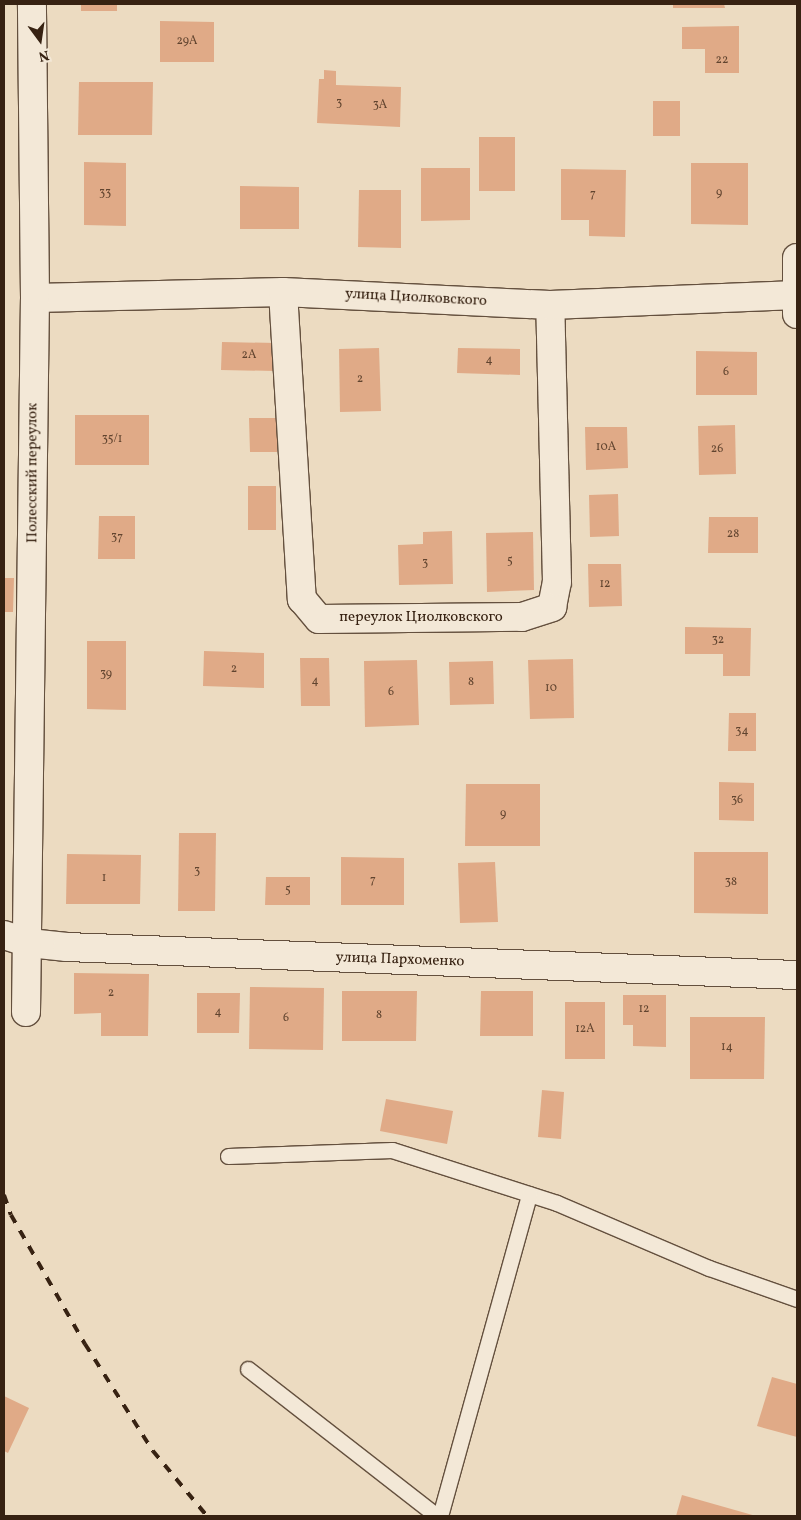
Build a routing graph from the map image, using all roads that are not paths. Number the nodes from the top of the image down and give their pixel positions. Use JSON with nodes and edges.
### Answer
{"nodes":[{"id":1,"x":32,"y":4,"type":"edge"},
{"id":2,"x":797,"y":258,"type":"edge"},
{"id":3,"x":283,"y":292,"type":"junction"},
{"id":4,"x":35,"y":298,"type":"junction"},
{"id":5,"x":797,"y":302,"type":"edge"},
{"id":6,"x":550,"y":305,"type":"junction"},
{"id":7,"x":4,"y":935,"type":"edge"},
{"id":8,"x":29,"y":943,"type":"junction"},
{"id":9,"x":797,"y":975,"type":"edge"},
{"id":10,"x":26,"y":1012,"type":"dead end"},
{"id":11,"x":228,"y":1156,"type":"dead end"},
{"id":12,"x":529,"y":1194,"type":"junction"},
{"id":13,"x":797,"y":1300,"type":"edge"},
{"id":14,"x":248,"y":1369,"type":"dead end"},
{"id":15,"x":438,"y":1516,"type":"edge"}],
"edges":[{"from":1,"to":4,"type":"street","name":"Полесский переулок"},
{"from":2,"to":5,"type":"street"},
{"from":3,"to":4,"type":"street","name":"улица Циолковского"},
{"from":3,"to":6,"type":"street","name":"улица Циолковского"},
{"from":3,"to":6,"type":"street","name":"переулок Циолковского"},
{"from":4,"to":8,"type":"street","name":"Полесский переулок"},
{"from":5,"to":6,"type":"street","name":"улица Циолковского"},
{"from":7,"to":8,"type":"street","name":"улица Пархоменко"},
{"from":8,"to":9,"type":"street","name":"улица Пархоменко"},
{"from":8,"to":10,"type":"street","name":"Полесский переулок"},
{"from":11,"to":12,"type":"lane"},
{"from":12,"to":13,"type":"lane"},
{"from":12,"to":15,"type":"lane"},
{"from":14,"to":15,"type":"lane"}]}
